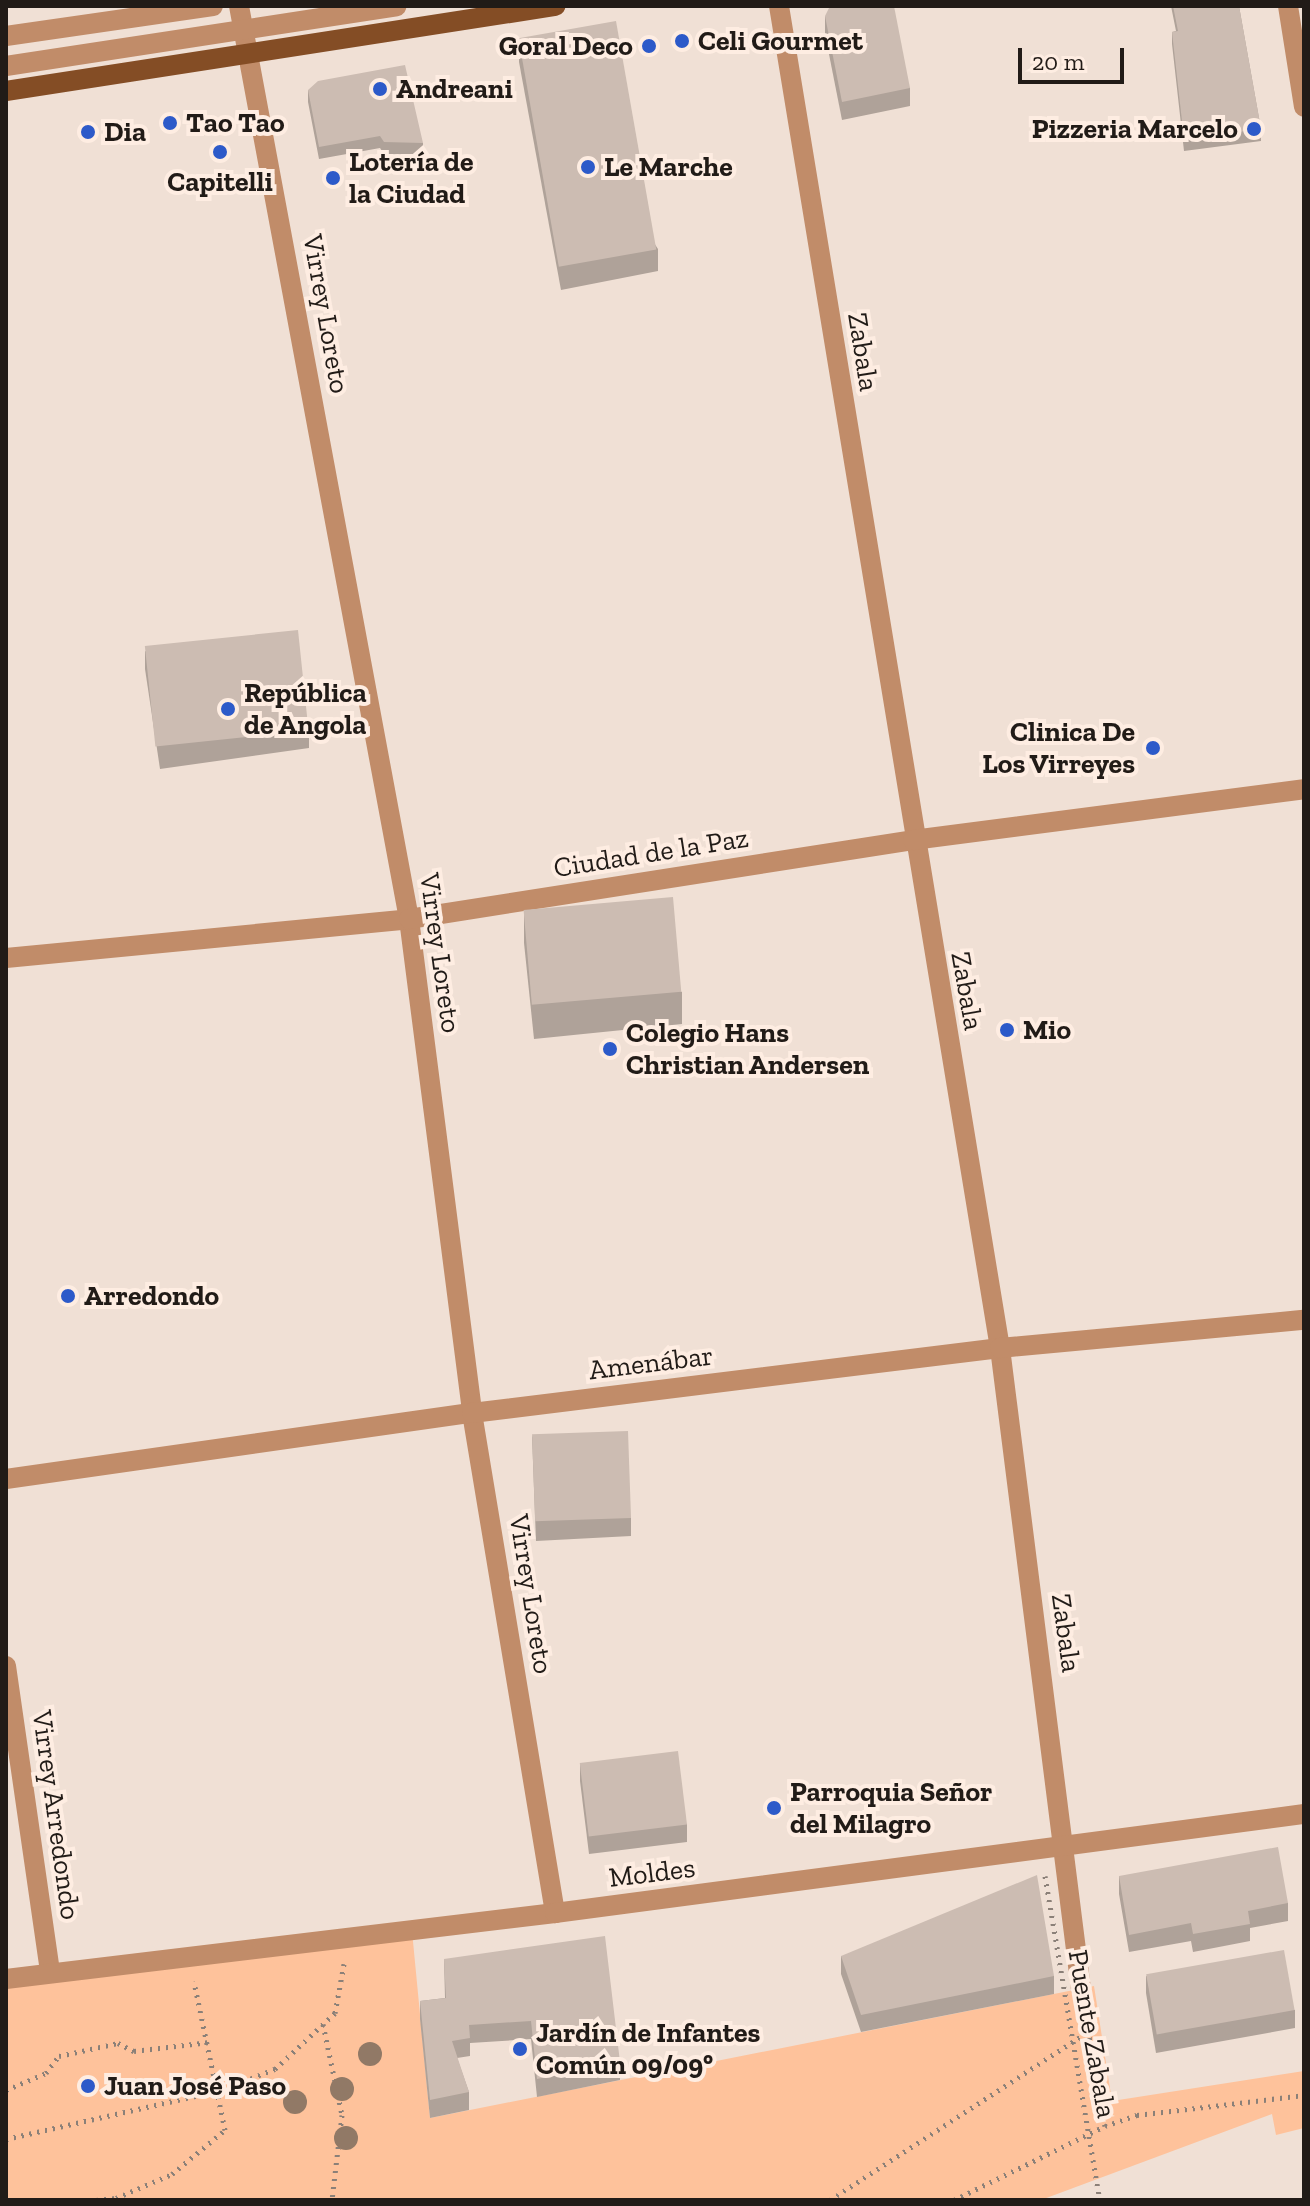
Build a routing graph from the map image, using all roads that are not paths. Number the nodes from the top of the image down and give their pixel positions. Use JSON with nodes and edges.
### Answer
{"nodes":[{"id":1,"x":213,"y":6,"type":"edge"},
{"id":2,"x":239,"y":6,"type":"edge"},
{"id":3,"x":396,"y":6,"type":"edge"},
{"id":4,"x":555,"y":6,"type":"edge"},
{"id":5,"x":779,"y":6,"type":"edge"},
{"id":6,"x":1288,"y":6,"type":"edge"},
{"id":7,"x":245,"y":29,"type":"junction"},
{"id":8,"x":6,"y":36,"type":"edge"},
{"id":9,"x":248,"y":52,"type":"junction"},
{"id":10,"x":6,"y":66,"type":"edge"},
{"id":11,"x":6,"y":91,"type":"edge"},
{"id":12,"x":1304,"y":107,"type":"edge"},
{"id":13,"x":1304,"y":789,"type":"edge"},
{"id":14,"x":913,"y":840,"type":"junction"},
{"id":15,"x":409,"y":919,"type":"junction"},
{"id":16,"x":6,"y":958,"type":"edge"},
{"id":17,"x":1304,"y":1320,"type":"edge"},
{"id":18,"x":1000,"y":1348,"type":"junction"},
{"id":19,"x":472,"y":1413,"type":"junction"},
{"id":20,"x":6,"y":1479,"type":"edge"},
{"id":21,"x":6,"y":1666,"type":"edge"},
{"id":22,"x":1304,"y":1814,"type":"edge"},
{"id":23,"x":1067,"y":1848,"type":"junction"},
{"id":24,"x":555,"y":1913,"type":"junction"},
{"id":25,"x":50,"y":1971,"type":"junction"},
{"id":26,"x":6,"y":1979,"type":"edge"},
{"id":27,"x":1081,"y":1989,"type":"road end"}],
"edges":[{"from":1,"to":8,"type":"street"},
{"from":2,"to":7,"type":"street","name":"Virrey Loreto"},
{"from":3,"to":7,"type":"street"},
{"from":4,"to":9,"type":"main road"},
{"from":5,"to":14,"type":"street","name":"Zabala"},
{"from":6,"to":12,"type":"street"},
{"from":7,"to":9,"type":"street","name":"Virrey Loreto"},
{"from":7,"to":10,"type":"street"},
{"from":9,"to":11,"type":"main road"},
{"from":9,"to":15,"type":"street","name":"Virrey Loreto"},
{"from":13,"to":14,"type":"street","name":"Ciudad de la Paz"},
{"from":14,"to":15,"type":"street","name":"Ciudad de la Paz"},
{"from":14,"to":18,"type":"street","name":"Zabala"},
{"from":15,"to":16,"type":"street","name":"Ciudad de la Paz"},
{"from":15,"to":19,"type":"street","name":"Virrey Loreto"},
{"from":17,"to":18,"type":"street","name":"Amenábar"},
{"from":18,"to":19,"type":"street","name":"Amenábar"},
{"from":18,"to":23,"type":"street","name":"Zabala"},
{"from":19,"to":20,"type":"street","name":"Amenábar"},
{"from":19,"to":24,"type":"street","name":"Virrey Loreto"},
{"from":21,"to":25,"type":"street","name":"Virrey Arredondo"},
{"from":22,"to":23,"type":"street","name":"Moldes"},
{"from":23,"to":24,"type":"street","name":"Moldes"},
{"from":23,"to":27,"type":"street","name":"Zabala"},
{"from":24,"to":25,"type":"street","name":"Moldes"},
{"from":25,"to":26,"type":"street","name":"Moldes"}]}
